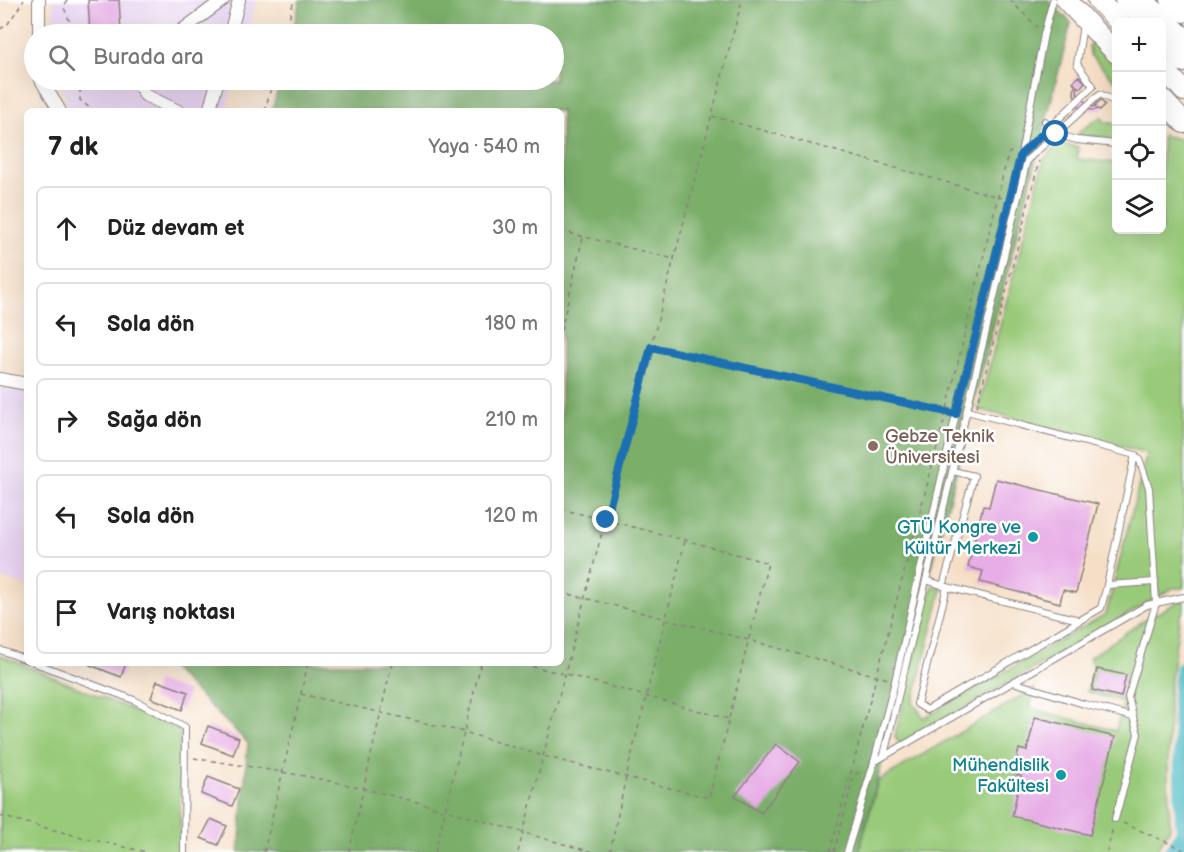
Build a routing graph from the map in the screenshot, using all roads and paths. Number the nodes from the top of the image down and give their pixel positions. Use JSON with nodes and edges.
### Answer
{"nodes":[{"id":1,"x":24,"y":0,"type":"edge"},
{"id":2,"x":39,"y":0,"type":"edge"},
{"id":3,"x":67,"y":0,"type":"edge"},
{"id":4,"x":223,"y":0,"type":"edge"},
{"id":5,"x":239,"y":0,"type":"edge"},
{"id":6,"x":294,"y":0,"type":"edge"},
{"id":7,"x":742,"y":0,"type":"edge"},
{"id":8,"x":1010,"y":0,"type":"edge"},
{"id":9,"x":1053,"y":0,"type":"edge"},
{"id":10,"x":1065,"y":0,"type":"edge"},
{"id":11,"x":1098,"y":0,"type":"edge"},
{"id":12,"x":1125,"y":0,"type":"edge"},
{"id":13,"x":1141,"y":0,"type":"edge"},
{"id":14,"x":1171,"y":0,"type":"edge"},
{"id":15,"x":1184,"y":12,"type":"edge"},
{"id":16,"x":1115,"y":18,"type":"edge"},
{"id":17,"x":1142,"y":18,"type":"edge"},
{"id":18,"x":1084,"y":19,"type":"junction"},
{"id":19,"x":39,"y":24,"type":"edge"},
{"id":20,"x":70,"y":24,"type":"edge"},
{"id":21,"x":191,"y":24,"type":"edge"},
{"id":22,"x":233,"y":24,"type":"edge"},
{"id":23,"x":288,"y":24,"type":"edge"},
{"id":24,"x":0,"y":29,"type":"edge"},
{"id":25,"x":1044,"y":34,"type":"junction"},
{"id":26,"x":1184,"y":39,"type":"edge"},
{"id":27,"x":1166,"y":44,"type":"edge"},
{"id":28,"x":1112,"y":49,"type":"edge"},
{"id":29,"x":1184,"y":62,"type":"edge"},
{"id":30,"x":1093,"y":86,"type":"junction"},
{"id":31,"x":47,"y":90,"type":"edge"},
{"id":32,"x":81,"y":90,"type":"edge"},
{"id":33,"x":142,"y":90,"type":"edge"},
{"id":34,"x":215,"y":90,"type":"edge"},
{"id":35,"x":270,"y":90,"type":"edge"},
{"id":36,"x":1100,"y":94,"type":"junction"},
{"id":37,"x":1112,"y":100,"type":"edge"},
{"id":38,"x":58,"y":108,"type":"edge"},
{"id":39,"x":91,"y":108,"type":"edge"},
{"id":40,"x":172,"y":108,"type":"edge"},
{"id":41,"x":210,"y":108,"type":"edge"},
{"id":42,"x":266,"y":108,"type":"edge"},
{"id":43,"x":711,"y":115,"type":"junction"},
{"id":44,"x":1045,"y":121,"type":"dead end"},
{"id":45,"x":1050,"y":127,"type":"junction"},
{"id":46,"x":1056,"y":134,"type":"junction"},
{"id":47,"x":1024,"y":140,"type":"junction"},
{"id":48,"x":1112,"y":144,"type":"edge"},
{"id":49,"x":1021,"y":154,"type":"junction"},
{"id":50,"x":1041,"y":156,"type":"dead end"},
{"id":51,"x":998,"y":196,"type":"junction"},
{"id":52,"x":1009,"y":200,"type":"junction"},
{"id":53,"x":564,"y":232,"type":"edge"},
{"id":54,"x":583,"y":236,"type":"junction"},
{"id":55,"x":674,"y":260,"type":"junction"},
{"id":56,"x":564,"y":317,"type":"edge"},
{"id":57,"x":651,"y":347,"type":"junction"},
{"id":58,"x":0,"y":379,"type":"edge"},
{"id":59,"x":24,"y":383,"type":"edge"},
{"id":60,"x":967,"y":411,"type":"junction"},
{"id":61,"x":947,"y":412,"type":"junction"},
{"id":62,"x":975,"y":413,"type":"junction"},
{"id":63,"x":1135,"y":455,"type":"junction"},
{"id":64,"x":953,"y":471,"type":"junction"},
{"id":65,"x":564,"y":510,"type":"edge"},
{"id":66,"x":606,"y":520,"type":"junction"},
{"id":67,"x":685,"y":540,"type":"junction"},
{"id":68,"x":926,"y":580,"type":"junction"},
{"id":69,"x":1155,"y":582,"type":"junction"},
{"id":70,"x":1107,"y":585,"type":"junction"},
{"id":71,"x":946,"y":587,"type":"junction"},
{"id":72,"x":564,"y":593,"type":"edge"},
{"id":73,"x":1184,"y":597,"type":"edge"},
{"id":74,"x":585,"y":598,"type":"junction"},
{"id":75,"x":1156,"y":603,"type":"junction"},
{"id":76,"x":666,"y":619,"type":"junction"},
{"id":77,"x":1079,"y":620,"type":"junction"},
{"id":78,"x":748,"y":640,"type":"junction"},
{"id":79,"x":0,"y":650,"type":"edge"},
{"id":80,"x":24,"y":659,"type":"edge"},
{"id":81,"x":43,"y":666,"type":"edge"},
{"id":82,"x":307,"y":666,"type":"edge"},
{"id":83,"x":391,"y":666,"type":"edge"},
{"id":84,"x":480,"y":666,"type":"edge"},
{"id":85,"x":529,"y":666,"type":"edge"},
{"id":86,"x":565,"y":674,"type":"junction"},
{"id":87,"x":877,"y":676,"type":"junction"},
{"id":88,"x":895,"y":681,"type":"junction"},
{"id":89,"x":1013,"y":682,"type":"junction"},
{"id":90,"x":301,"y":694,"type":"junction"},
{"id":91,"x":646,"y":696,"type":"junction"},
{"id":92,"x":381,"y":712,"type":"junction"},
{"id":93,"x":1133,"y":717,"type":"junction"},
{"id":94,"x":729,"y":719,"type":"junction"},
{"id":95,"x":464,"y":732,"type":"junction"},
{"id":96,"x":884,"y":755,"type":"junction"},
{"id":97,"x":185,"y":756,"type":"junction"},
{"id":98,"x":543,"y":756,"type":"junction"},
{"id":99,"x":874,"y":762,"type":"junction"},
{"id":100,"x":283,"y":772,"type":"junction"},
{"id":101,"x":626,"y":777,"type":"junction"},
{"id":102,"x":364,"y":788,"type":"junction"},
{"id":103,"x":445,"y":810,"type":"junction"},
{"id":104,"x":0,"y":816,"type":"edge"},
{"id":105,"x":1115,"y":819,"type":"junction"},
{"id":106,"x":523,"y":833,"type":"junction"},
{"id":107,"x":1184,"y":851,"type":"edge"},
{"id":108,"x":146,"y":852,"type":"edge"},
{"id":109,"x":184,"y":852,"type":"edge"},
{"id":110,"x":264,"y":852,"type":"edge"},
{"id":111,"x":349,"y":852,"type":"edge"},
{"id":112,"x":435,"y":852,"type":"edge"},
{"id":113,"x":518,"y":852,"type":"edge"},
{"id":114,"x":593,"y":852,"type":"edge"},
{"id":115,"x":610,"y":852,"type":"edge"},
{"id":116,"x":830,"y":852,"type":"edge"},
{"id":117,"x":848,"y":852,"type":"edge"},
{"id":118,"x":1107,"y":852,"type":"edge"}],
"edges":[{"from":1,"to":24,"type":"path"},
{"from":2,"to":19,"type":"street"},
{"from":3,"to":20,"type":"path"},
{"from":4,"to":21,"type":"street"},
{"from":5,"to":22,"type":"street"},
{"from":6,"to":23,"type":"path"},
{"from":7,"to":43,"type":"path"},
{"from":8,"to":25,"type":"path"},
{"from":9,"to":25,"type":"lane"},
{"from":10,"to":18,"type":"highway"},
{"from":11,"to":16,"type":"highway"},
{"from":12,"to":17,"type":"highway"},
{"from":13,"to":26,"type":"highway"},
{"from":14,"to":15,"type":"highway"},
{"from":18,"to":28,"type":"highway"},
{"from":18,"to":30,"type":"lane"},
{"from":25,"to":47,"type":"lane"},
{"from":27,"to":29,"type":"highway"},
{"from":30,"to":36,"type":"lane"},
{"from":30,"to":45,"type":"lane"},
{"from":31,"to":38,"type":"street"},
{"from":32,"to":39,"type":"path"},
{"from":33,"to":40,"type":"street"},
{"from":34,"to":41,"type":"street"},
{"from":35,"to":42,"type":"path"},
{"from":36,"to":37,"type":"lane"},
{"from":36,"to":46,"type":"lane"},
{"from":43,"to":51,"type":"path"},
{"from":43,"to":55,"type":"path"},
{"from":44,"to":45,"type":"lane"},
{"from":45,"to":46,"type":"lane"},
{"from":45,"to":49,"type":"lane"},
{"from":46,"to":48,"type":"lane"},
{"from":46,"to":60,"type":"lane"},
{"from":47,"to":49,"type":"lane"},
{"from":47,"to":51,"type":"path"},
{"from":49,"to":52,"type":"lane"},
{"from":50,"to":62,"type":"path"},
{"from":51,"to":52,"type":"path"},
{"from":51,"to":61,"type":"path"},
{"from":52,"to":88,"type":"lane"},
{"from":53,"to":54,"type":"path"},
{"from":54,"to":55,"type":"path"},
{"from":54,"to":56,"type":"path"},
{"from":55,"to":57,"type":"path"},
{"from":57,"to":61,"type":"path"},
{"from":57,"to":66,"type":"path"},
{"from":58,"to":59,"type":"street"},
{"from":60,"to":62,"type":"lane"},
{"from":60,"to":64,"type":"lane"},
{"from":61,"to":87,"type":"path"},
{"from":62,"to":63,"type":"lane"},
{"from":63,"to":69,"type":"lane"},
{"from":63,"to":70,"type":"lane"},
{"from":64,"to":68,"type":"lane"},
{"from":64,"to":71,"type":"lane"},
{"from":65,"to":66,"type":"path"},
{"from":66,"to":67,"type":"path"},
{"from":66,"to":74,"type":"path"},
{"from":67,"to":76,"type":"path"},
{"from":67,"to":78,"type":"path"},
{"from":68,"to":71,"type":"lane"},
{"from":68,"to":96,"type":"lane"},
{"from":69,"to":70,"type":"lane"},
{"from":69,"to":75,"type":"lane"},
{"from":70,"to":77,"type":"lane"},
{"from":71,"to":77,"type":"lane"},
{"from":71,"to":77,"type":"lane"},
{"from":72,"to":74,"type":"path"},
{"from":73,"to":75,"type":"lane"},
{"from":74,"to":76,"type":"path"},
{"from":74,"to":86,"type":"path"},
{"from":75,"to":89,"type":"lane"},
{"from":75,"to":93,"type":"lane"},
{"from":76,"to":78,"type":"path"},
{"from":76,"to":91,"type":"path"},
{"from":78,"to":87,"type":"path"},
{"from":78,"to":94,"type":"path"},
{"from":79,"to":80,"type":"lane"},
{"from":81,"to":97,"type":"lane"},
{"from":82,"to":90,"type":"path"},
{"from":83,"to":92,"type":"path"},
{"from":84,"to":95,"type":"path"},
{"from":85,"to":86,"type":"path"},
{"from":86,"to":91,"type":"path"},
{"from":86,"to":98,"type":"path"},
{"from":87,"to":88,"type":"path"},
{"from":87,"to":116,"type":"path"},
{"from":88,"to":99,"type":"lane"},
{"from":89,"to":93,"type":"lane"},
{"from":89,"to":96,"type":"lane"},
{"from":90,"to":92,"type":"path"},
{"from":90,"to":100,"type":"path"},
{"from":91,"to":94,"type":"path"},
{"from":91,"to":101,"type":"path"},
{"from":92,"to":95,"type":"path"},
{"from":92,"to":102,"type":"path"},
{"from":93,"to":105,"type":"lane"},
{"from":94,"to":101,"type":"path"},
{"from":95,"to":98,"type":"path"},
{"from":95,"to":103,"type":"path"},
{"from":96,"to":99,"type":"lane"},
{"from":97,"to":100,"type":"path"},
{"from":97,"to":109,"type":"lane"},
{"from":98,"to":101,"type":"path"},
{"from":98,"to":106,"type":"path"},
{"from":99,"to":117,"type":"lane"},
{"from":100,"to":102,"type":"path"},
{"from":100,"to":110,"type":"path"},
{"from":101,"to":115,"type":"path"},
{"from":102,"to":103,"type":"path"},
{"from":102,"to":111,"type":"path"},
{"from":103,"to":106,"type":"path"},
{"from":103,"to":112,"type":"path"},
{"from":104,"to":108,"type":"path"},
{"from":105,"to":107,"type":"path"},
{"from":105,"to":118,"type":"path"},
{"from":106,"to":113,"type":"path"},
{"from":106,"to":114,"type":"path"}]}
